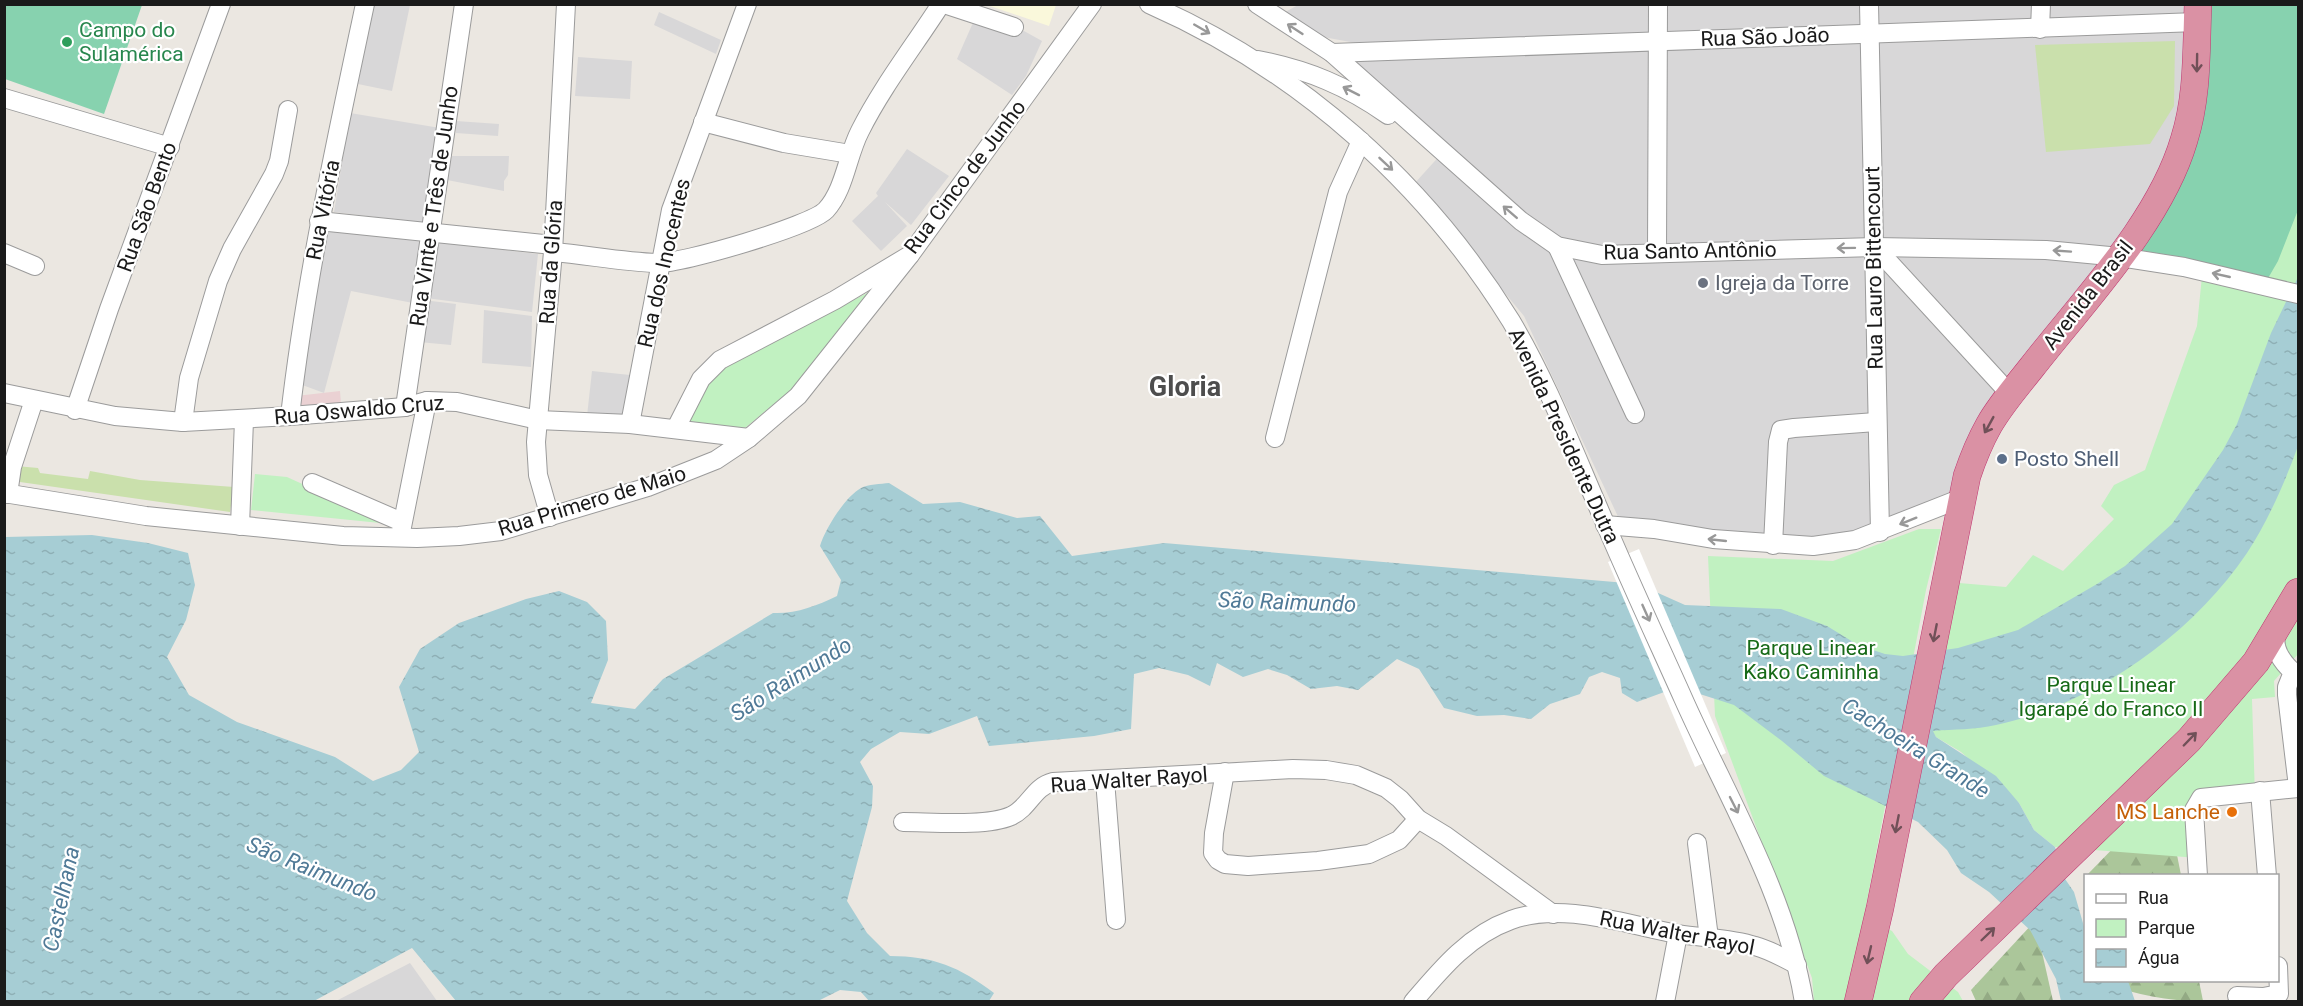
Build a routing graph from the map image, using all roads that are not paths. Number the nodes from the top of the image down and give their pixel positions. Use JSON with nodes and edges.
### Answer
{"nodes":[{"id":1,"x":221,"y":4,"type":"edge"},
{"id":2,"x":365,"y":4,"type":"edge"},
{"id":3,"x":464,"y":4,"type":"edge"},
{"id":4,"x":566,"y":4,"type":"edge"},
{"id":5,"x":747,"y":4,"type":"edge"},
{"id":6,"x":942,"y":4,"type":"edge"},
{"id":7,"x":1092,"y":4,"type":"edge"},
{"id":8,"x":1149,"y":4,"type":"edge"},
{"id":9,"x":1257,"y":4,"type":"edge"},
{"id":10,"x":1658,"y":4,"type":"edge"},
{"id":11,"x":1869,"y":4,"type":"edge"},
{"id":12,"x":2041,"y":4,"type":"edge"},
{"id":13,"x":2198,"y":13,"type":"edge"},
{"id":14,"x":1014,"y":27,"type":"dead end"},
{"id":15,"x":2040,"y":29,"type":"junction"},
{"id":16,"x":1870,"y":34,"type":"junction"},
{"id":17,"x":1658,"y":40,"type":"junction"},
{"id":18,"x":1332,"y":53,"type":"junction"},
{"id":19,"x":1247,"y":57,"type":"junction"},
{"id":20,"x":4,"y":98,"type":"edge"},
{"id":21,"x":288,"y":110,"type":"dead end"},
{"id":22,"x":703,"y":122,"type":"junction"},
{"id":23,"x":1361,"y":141,"type":"junction"},
{"id":24,"x":170,"y":147,"type":"junction"},
{"id":25,"x":850,"y":154,"type":"junction"},
{"id":26,"x":1451,"y":160,"type":"junction"},
{"id":27,"x":319,"y":222,"type":"junction"},
{"id":28,"x":431,"y":234,"type":"junction"},
{"id":29,"x":1557,"y":246,"type":"junction"},
{"id":30,"x":1875,"y":247,"type":"junction"},
{"id":31,"x":553,"y":248,"type":"junction"},
{"id":32,"x":1657,"y":252,"type":"junction"},
{"id":33,"x":4,"y":253,"type":"edge"},
{"id":34,"x":910,"y":255,"type":"junction"},
{"id":35,"x":2120,"y":257,"type":"junction"},
{"id":36,"x":660,"y":263,"type":"junction"},
{"id":37,"x":34,"y":266,"type":"dead end"},
{"id":38,"x":2298,"y":294,"type":"edge"},
{"id":39,"x":4,"y":393,"type":"edge"},
{"id":40,"x":2010,"y":394,"type":"junction"},
{"id":41,"x":34,"y":400,"type":"junction"},
{"id":42,"x":427,"y":401,"type":"junction"},
{"id":43,"x":405,"y":407,"type":"junction"},
{"id":44,"x":75,"y":410,"type":"junction"},
{"id":45,"x":1635,"y":414,"type":"dead end"},
{"id":46,"x":290,"y":416,"type":"junction"},
{"id":47,"x":244,"y":420,"type":"junction"},
{"id":48,"x":538,"y":420,"type":"junction"},
{"id":49,"x":183,"y":422,"type":"junction"},
{"id":50,"x":1876,"y":422,"type":"junction"},
{"id":51,"x":630,"y":424,"type":"junction"},
{"id":52,"x":676,"y":428,"type":"junction"},
{"id":53,"x":750,"y":438,"type":"junction"},
{"id":54,"x":1275,"y":438,"type":"dead end"},
{"id":55,"x":11,"y":448,"type":"edge"},
{"id":56,"x":312,"y":483,"type":"dead end"},
{"id":57,"x":6,"y":493,"type":"edge"},
{"id":58,"x":1962,"y":498,"type":"junction"},
{"id":59,"x":550,"y":517,"type":"junction"},
{"id":60,"x":1605,"y":525,"type":"junction"},
{"id":61,"x":240,"y":526,"type":"junction"},
{"id":62,"x":401,"y":529,"type":"junction"},
{"id":63,"x":1880,"y":532,"type":"junction"},
{"id":64,"x":1773,"y":545,"type":"junction"},
{"id":65,"x":2298,"y":592,"type":"edge"},
{"id":66,"x":2268,"y":661,"type":"junction"},
{"id":67,"x":2297,"y":670,"type":"edge"},
{"id":68,"x":1225,"y":772,"type":"junction"},
{"id":69,"x":1105,"y":780,"type":"junction"},
{"id":70,"x":2298,"y":787,"type":"edge"},
{"id":71,"x":2260,"y":791,"type":"junction"},
{"id":72,"x":1418,"y":819,"type":"junction"},
{"id":73,"x":903,"y":822,"type":"dead end"},
{"id":74,"x":1697,"y":843,"type":"dead end"},
{"id":75,"x":2198,"y":874,"type":"edge"},
{"id":76,"x":2267,"y":874,"type":"edge"},
{"id":77,"x":1553,"y":914,"type":"junction"},
{"id":78,"x":1116,"y":920,"type":"dead end"},
{"id":79,"x":1678,"y":934,"type":"junction"},
{"id":80,"x":1788,"y":935,"type":"junction"},
{"id":81,"x":1709,"y":938,"type":"junction"},
{"id":82,"x":1755,"y":945,"type":"junction"},
{"id":83,"x":1797,"y":965,"type":"junction"},
{"id":84,"x":2278,"y":982,"type":"edge"},
{"id":85,"x":2237,"y":996,"type":"dead end"},
{"id":86,"x":1413,"y":1002,"type":"edge"},
{"id":87,"x":1665,"y":1002,"type":"edge"},
{"id":88,"x":1804,"y":1002,"type":"edge"},
{"id":89,"x":1858,"y":1002,"type":"edge"},
{"id":90,"x":1923,"y":1002,"type":"edge"}],
"edges":[{"from":1,"to":24,"type":"street","name":"Rua São Bento"},
{"from":2,"to":27,"type":"street","name":"Rua Vitória"},
{"from":3,"to":28,"type":"street","name":"Rua Vinte e Três de Junho"},
{"from":4,"to":31,"type":"street","name":"Rua da Glória"},
{"from":5,"to":22,"type":"street","name":"Rua dos Inocentes"},
{"from":6,"to":14,"type":"street"},
{"from":6,"to":25,"type":"street"},
{"from":7,"to":34,"type":"street","name":"Rua Cinco de Junho"},
{"from":8,"to":19,"type":"street","name":"Avenida Presidente Dutra","one_way":true},
{"from":18,"to":9,"type":"street","one_way":true},
{"from":10,"to":17,"type":"street"},
{"from":11,"to":16,"type":"street","name":"Rua Lauro Bittencourt"},
{"from":12,"to":15,"type":"street"},
{"from":13,"to":15,"type":"street","name":"Rua São João"},
{"from":13,"to":35,"type":"highway","name":"Avenida Brasil","one_way":true},
{"from":15,"to":16,"type":"street","name":"Rua São João"},
{"from":16,"to":17,"type":"street","name":"Rua São João"},
{"from":16,"to":30,"type":"street","name":"Rua Lauro Bittencourt"},
{"from":17,"to":18,"type":"street","name":"Rua São João"},
{"from":17,"to":32,"type":"street"},
{"from":18,"to":26,"type":"street","name":"Rua Santo Antônio"},
{"from":19,"to":23,"type":"street","name":"Avenida Presidente Dutra"},
{"from":26,"to":19,"type":"street","one_way":true},
{"from":20,"to":24,"type":"street"},
{"from":21,"to":49,"type":"street"},
{"from":22,"to":25,"type":"street"},
{"from":22,"to":36,"type":"street","name":"Rua dos Inocentes"},
{"from":23,"to":54,"type":"street"},
{"from":23,"to":60,"type":"street","name":"Avenida Presidente Dutra","one_way":true},
{"from":24,"to":44,"type":"street","name":"Rua São Bento"},
{"from":25,"to":36,"type":"street"},
{"from":29,"to":26,"type":"street","name":"Rua Santo Antônio","one_way":true},
{"from":27,"to":28,"type":"street"},
{"from":27,"to":46,"type":"street","name":"Rua Vitória"},
{"from":28,"to":31,"type":"street"},
{"from":28,"to":43,"type":"street","name":"Rua Vinte e Três de Junho"},
{"from":29,"to":32,"type":"street","name":"Rua Santo Antônio"},
{"from":29,"to":45,"type":"street"},
{"from":30,"to":32,"type":"street","name":"Rua Santo Antônio","one_way":true},
{"from":35,"to":30,"type":"street","name":"Rua Santo Antônio","one_way":true},
{"from":30,"to":40,"type":"street"},
{"from":30,"to":50,"type":"street","name":"Rua Lauro Bittencourt"},
{"from":31,"to":36,"type":"street"},
{"from":31,"to":48,"type":"street","name":"Rua da Glória"},
{"from":33,"to":37,"type":"street"},
{"from":34,"to":52,"type":"street","name":"Rua Cinco de Junho"},
{"from":34,"to":53,"type":"street","name":"Rua Primero de Maio"},
{"from":38,"to":35,"type":"street","name":"Rua Santo Antônio","one_way":true},
{"from":35,"to":40,"type":"highway","name":"Avenida Brasil"},
{"from":36,"to":51,"type":"street","name":"Rua dos Inocentes"},
{"from":39,"to":41,"type":"street","name":"Rua Oswaldo Cruz"},
{"from":40,"to":58,"type":"highway","name":"Avenida Brasil","one_way":true},
{"from":41,"to":44,"type":"street","name":"Rua Oswaldo Cruz"},
{"from":41,"to":55,"type":"street"},
{"from":42,"to":43,"type":"street","name":"Rua Oswaldo Cruz"},
{"from":42,"to":48,"type":"street","name":"Rua Oswaldo Cruz"},
{"from":42,"to":62,"type":"street"},
{"from":43,"to":46,"type":"street","name":"Rua Oswaldo Cruz"},
{"from":44,"to":49,"type":"street","name":"Rua Oswaldo Cruz"},
{"from":46,"to":47,"type":"street","name":"Rua Oswaldo Cruz"},
{"from":47,"to":49,"type":"street","name":"Rua Oswaldo Cruz"},
{"from":47,"to":61,"type":"street"},
{"from":48,"to":51,"type":"street","name":"Rua Oswaldo Cruz"},
{"from":48,"to":59,"type":"street","name":"Rua da Glória"},
{"from":50,"to":63,"type":"street","name":"Rua Lauro Bittencourt"},
{"from":50,"to":64,"type":"street"},
{"from":51,"to":52,"type":"street","name":"Rua Oswaldo Cruz"},
{"from":52,"to":53,"type":"street","name":"Rua Oswaldo Cruz"},
{"from":53,"to":59,"type":"street","name":"Rua Primero de Maio"},
{"from":55,"to":57,"type":"street"},
{"from":56,"to":62,"type":"street"},
{"from":57,"to":61,"type":"street","name":"Rua Primero de Maio"},
{"from":58,"to":63,"type":"street","one_way":true},
{"from":58,"to":89,"type":"highway","name":"Avenida Brasil","one_way":true},
{"from":59,"to":62,"type":"street","name":"Rua Primero de Maio"},
{"from":64,"to":60,"type":"street","one_way":true},
{"from":60,"to":80,"type":"street","name":"Avenida Presidente Dutra","one_way":true},
{"from":61,"to":62,"type":"street","name":"Rua Primero de Maio"},
{"from":63,"to":64,"type":"street"},
{"from":65,"to":66,"type":"highway"},
{"from":66,"to":67,"type":"street"},
{"from":90,"to":66,"type":"highway","one_way":true},
{"from":67,"to":70,"type":"street"},
{"from":68,"to":69,"type":"street","name":"Rua Walter Rayol"},
{"from":68,"to":72,"type":"street","name":"Rua Walter Rayol"},
{"from":68,"to":72,"type":"street","name":"Rua Walter Rayol"},
{"from":69,"to":73,"type":"street","name":"Rua Walter Rayol"},
{"from":69,"to":78,"type":"street"},
{"from":70,"to":71,"type":"street"},
{"from":71,"to":75,"type":"street"},
{"from":71,"to":76,"type":"street"},
{"from":72,"to":77,"type":"street","name":"Rua Walter Rayol"},
{"from":74,"to":81,"type":"street"},
{"from":77,"to":79,"type":"street","name":"Rua Walter Rayol"},
{"from":77,"to":86,"type":"street","name":"Rua Walter Rayol"},
{"from":79,"to":81,"type":"street","name":"Rua Walter Rayol"},
{"from":79,"to":87,"type":"street"},
{"from":80,"to":82,"type":"street"},
{"from":80,"to":83,"type":"street","name":"Avenida Presidente Dutra"},
{"from":81,"to":82,"type":"street","name":"Rua Walter Rayol"},
{"from":82,"to":83,"type":"street","name":"Rua Walter Rayol"},
{"from":83,"to":88,"type":"street","name":"Avenida Presidente Dutra"},
{"from":84,"to":85,"type":"street"}]}
